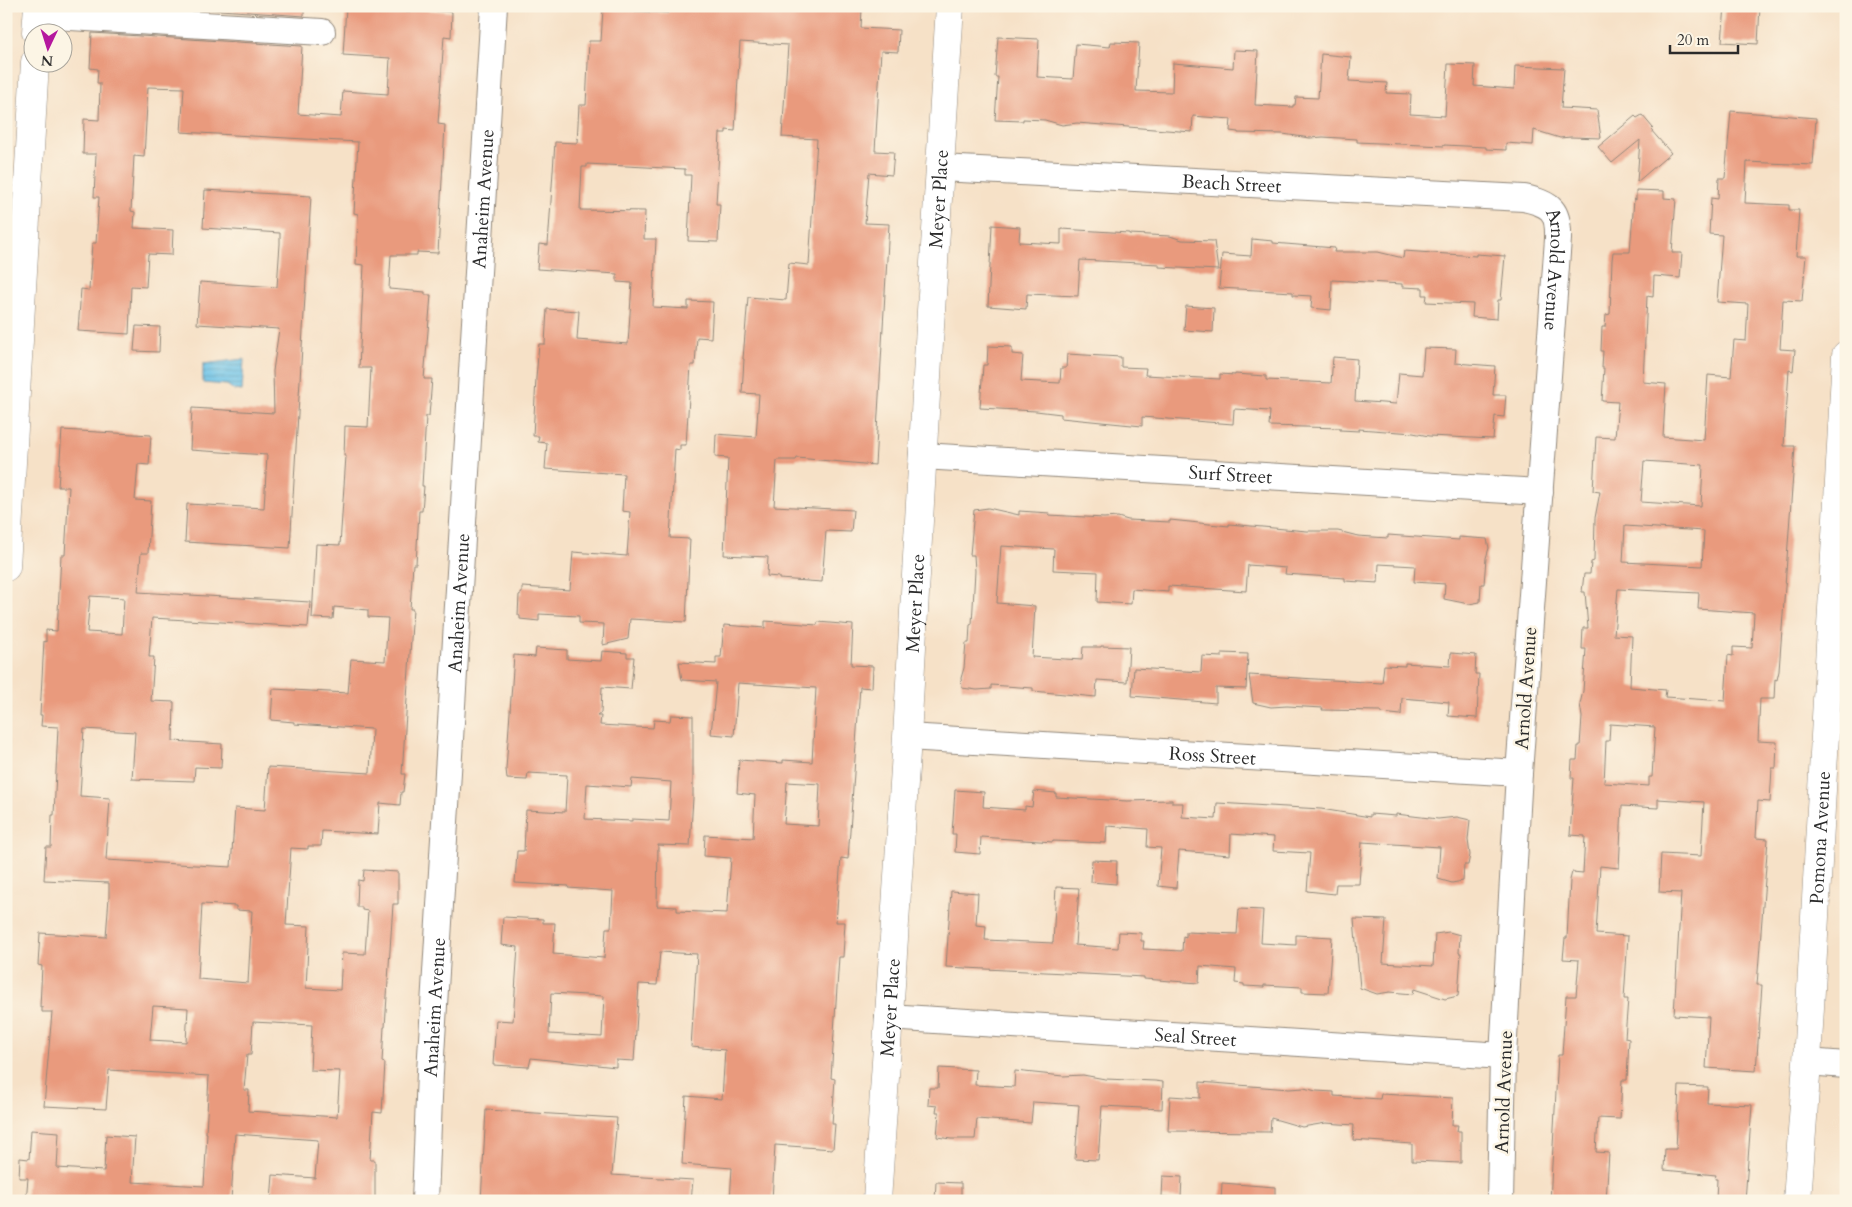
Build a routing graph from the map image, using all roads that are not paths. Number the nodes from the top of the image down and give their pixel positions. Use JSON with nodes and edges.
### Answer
{"nodes":[{"id":1,"x":494,"y":6,"type":"edge"},
{"id":2,"x":950,"y":6,"type":"edge"},
{"id":3,"x":37,"y":18,"type":"edge"},
{"id":4,"x":322,"y":32,"type":"dead end"},
{"id":5,"x":34,"y":72,"type":"edge"},
{"id":6,"x":940,"y":168,"type":"junction"},
{"id":7,"x":1524,"y":198,"type":"joint"},
{"id":8,"x":1846,"y":354,"type":"edge"},
{"id":9,"x":13,"y":355,"type":"edge"},
{"id":10,"x":922,"y":456,"type":"junction"},
{"id":11,"x":1540,"y":492,"type":"junction"},
{"id":12,"x":6,"y":567,"type":"edge"},
{"id":13,"x":908,"y":737,"type":"junction"},
{"id":14,"x":1519,"y":773,"type":"junction"},
{"id":15,"x":888,"y":1016,"type":"junction"},
{"id":16,"x":1503,"y":1056,"type":"junction"},
{"id":17,"x":1807,"y":1062,"type":"junction"},
{"id":18,"x":1846,"y":1064,"type":"edge"},
{"id":19,"x":425,"y":1201,"type":"edge"},
{"id":20,"x":877,"y":1201,"type":"edge"},
{"id":21,"x":1500,"y":1201,"type":"edge"},
{"id":22,"x":1797,"y":1201,"type":"edge"}],
"edges":[{"from":1,"to":19,"type":"street","name":"Anaheim Avenue"},
{"from":2,"to":6,"type":"street","name":"Meyer Place"},
{"from":3,"to":4,"type":"street"},
{"from":5,"to":9,"type":"street"},
{"from":6,"to":7,"type":"street","name":"Beach Street"},
{"from":6,"to":10,"type":"street","name":"Meyer Place"},
{"from":7,"to":11,"type":"street","name":"Arnold Avenue"},
{"from":8,"to":17,"type":"street","name":"Pomona Avenue"},
{"from":9,"to":12,"type":"street"},
{"from":10,"to":11,"type":"street","name":"Surf Street"},
{"from":10,"to":13,"type":"street","name":"Meyer Place"},
{"from":11,"to":14,"type":"street","name":"Arnold Avenue"},
{"from":13,"to":14,"type":"street","name":"Ross Street"},
{"from":13,"to":15,"type":"street","name":"Meyer Place"},
{"from":14,"to":16,"type":"street","name":"Arnold Avenue"},
{"from":15,"to":16,"type":"street","name":"Seal Street"},
{"from":15,"to":20,"type":"street","name":"Meyer Place"},
{"from":16,"to":21,"type":"street","name":"Arnold Avenue"},
{"from":17,"to":18,"type":"street"},
{"from":17,"to":22,"type":"street","name":"Pomona Avenue"}]}
